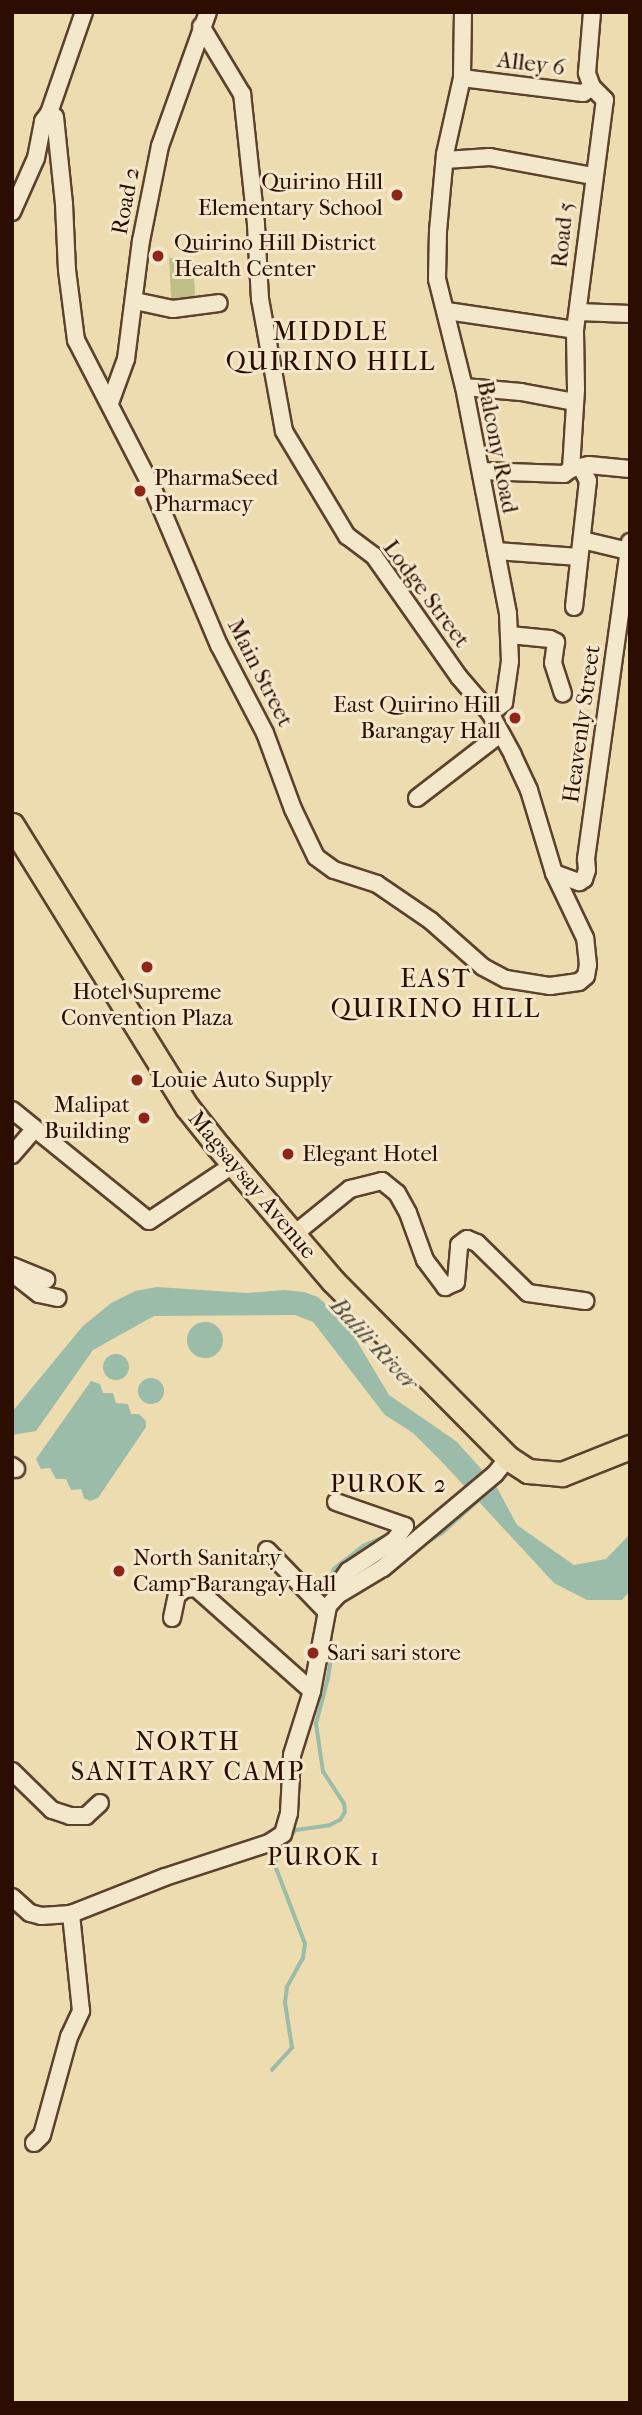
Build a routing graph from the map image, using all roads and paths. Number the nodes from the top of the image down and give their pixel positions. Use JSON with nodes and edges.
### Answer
{"nodes":[{"id":1,"x":463,"y":12,"type":"edge"},
{"id":2,"x":592,"y":12,"type":"edge"},
{"id":3,"x":78,"y":16,"type":"edge"},
{"id":4,"x":204,"y":19,"type":"edge"},
{"id":5,"x":462,"y":78,"type":"junction"},
{"id":6,"x":592,"y":87,"type":"junction"},
{"id":7,"x":49,"y":113,"type":"junction"},
{"id":8,"x":445,"y":160,"type":"junction"},
{"id":9,"x":593,"y":176,"type":"junction"},
{"id":10,"x":12,"y":212,"type":"edge"},
{"id":11,"x":135,"y":301,"type":"junction"},
{"id":12,"x":219,"y":303,"type":"dead end"},
{"id":13,"x":447,"y":311,"type":"junction"},
{"id":14,"x":578,"y":312,"type":"junction"},
{"id":15,"x":630,"y":314,"type":"edge"},
{"id":16,"x":575,"y":330,"type":"junction"},
{"id":17,"x":464,"y":387,"type":"junction"},
{"id":18,"x":575,"y":402,"type":"junction"},
{"id":19,"x":110,"y":403,"type":"junction"},
{"id":20,"x":576,"y":469,"type":"junction"},
{"id":21,"x":630,"y":469,"type":"edge"},
{"id":22,"x":481,"y":471,"type":"junction"},
{"id":23,"x":582,"y":540,"type":"junction"},
{"id":24,"x":629,"y":546,"type":"edge"},
{"id":25,"x":496,"y":551,"type":"junction"},
{"id":26,"x":579,"y":557,"type":"junction"},
{"id":27,"x":574,"y":607,"type":"dead end"},
{"id":28,"x":510,"y":635,"type":"junction"},
{"id":29,"x":563,"y":693,"type":"dead end"},
{"id":30,"x":490,"y":713,"type":"junction"},
{"id":31,"x":500,"y":734,"type":"junction"},
{"id":32,"x":417,"y":798,"type":"dead end"},
{"id":33,"x":12,"y":825,"type":"edge"},
{"id":34,"x":554,"y":873,"type":"junction"},
{"id":35,"x":12,"y":1110,"type":"edge"},
{"id":36,"x":34,"y":1130,"type":"junction"},
{"id":37,"x":12,"y":1155,"type":"edge"},
{"id":38,"x":233,"y":1164,"type":"junction"},
{"id":39,"x":292,"y":1236,"type":"junction"},
{"id":40,"x":12,"y":1266,"type":"edge"},
{"id":41,"x":12,"y":1273,"type":"edge"},
{"id":42,"x":46,"y":1280,"type":"dead end"},
{"id":43,"x":58,"y":1298,"type":"dead end"},
{"id":44,"x":585,"y":1301,"type":"dead end"},
{"id":45,"x":630,"y":1447,"type":"edge"},
{"id":46,"x":508,"y":1458,"type":"junction"},
{"id":47,"x":336,"y":1502,"type":"dead end"},
{"id":48,"x":267,"y":1550,"type":"dead end"},
{"id":49,"x":338,"y":1595,"type":"junction"},
{"id":50,"x":326,"y":1611,"type":"junction"},
{"id":51,"x":172,"y":1618,"type":"dead end"},
{"id":52,"x":312,"y":1690,"type":"junction"},
{"id":53,"x":12,"y":1771,"type":"edge"},
{"id":54,"x":100,"y":1803,"type":"dead end"},
{"id":55,"x":12,"y":1897,"type":"edge"},
{"id":56,"x":72,"y":1914,"type":"junction"},
{"id":57,"x":34,"y":2143,"type":"dead end"}],
"edges":[{"from":1,"to":5,"type":"street","name":"Balcony Road"},
{"from":2,"to":6,"type":"street"},
{"from":3,"to":7,"type":"street"},
{"from":4,"to":11,"type":"street","name":"Road 2"},
{"from":4,"to":30,"type":"street","name":"Lodge Street"},
{"from":5,"to":6,"type":"street","name":"Alley 6"},
{"from":5,"to":8,"type":"street","name":"Balcony Road"},
{"from":6,"to":9,"type":"street","name":"Road 5"},
{"from":7,"to":10,"type":"street"},
{"from":7,"to":19,"type":"street","name":"Main Street"},
{"from":8,"to":9,"type":"street"},
{"from":8,"to":13,"type":"street","name":"Balcony Road"},
{"from":9,"to":14,"type":"street","name":"Road 5"},
{"from":11,"to":12,"type":"street"},
{"from":11,"to":19,"type":"street","name":"Road 2"},
{"from":13,"to":16,"type":"street"},
{"from":13,"to":17,"type":"street","name":"Balcony Road"},
{"from":14,"to":15,"type":"street"},
{"from":14,"to":16,"type":"street","name":"Road 5"},
{"from":16,"to":18,"type":"street","name":"Road 5"},
{"from":17,"to":18,"type":"street"},
{"from":17,"to":22,"type":"street","name":"Balcony Road"},
{"from":18,"to":20,"type":"street","name":"Road 5"},
{"from":19,"to":34,"type":"street","name":"Main Street"},
{"from":20,"to":21,"type":"street"},
{"from":20,"to":22,"type":"street"},
{"from":20,"to":23,"type":"street","name":"Road 5"},
{"from":22,"to":25,"type":"street","name":"Balcony Road"},
{"from":23,"to":24,"type":"street"},
{"from":23,"to":26,"type":"street","name":"Road 5"},
{"from":24,"to":34,"type":"street","name":"Heavenly Street"},
{"from":25,"to":26,"type":"street"},
{"from":25,"to":28,"type":"street","name":"Balcony Road"},
{"from":26,"to":27,"type":"street","name":"Road 5"},
{"from":28,"to":29,"type":"street"},
{"from":28,"to":30,"type":"street","name":"Balcony Road"},
{"from":30,"to":31,"type":"street"},
{"from":31,"to":32,"type":"street"},
{"from":31,"to":34,"type":"street"},
{"from":33,"to":38,"type":"highway","name":"Magsaysay Avenue"},
{"from":35,"to":36,"type":"street"},
{"from":36,"to":37,"type":"street"},
{"from":36,"to":38,"type":"street"},
{"from":38,"to":39,"type":"highway","name":"Magsaysay Avenue"},
{"from":39,"to":44,"type":"street"},
{"from":39,"to":46,"type":"highway","name":"Magsaysay Avenue"},
{"from":40,"to":42,"type":"street"},
{"from":41,"to":43,"type":"street"},
{"from":45,"to":46,"type":"highway","name":"Magsaysay Avenue"},
{"from":46,"to":49,"type":"street"},
{"from":47,"to":49,"type":"street"},
{"from":48,"to":50,"type":"street"},
{"from":49,"to":50,"type":"street"},
{"from":50,"to":52,"type":"street"},
{"from":51,"to":52,"type":"street"},
{"from":52,"to":56,"type":"street"},
{"from":53,"to":54,"type":"street"},
{"from":55,"to":56,"type":"street"},
{"from":56,"to":57,"type":"street"}]}
